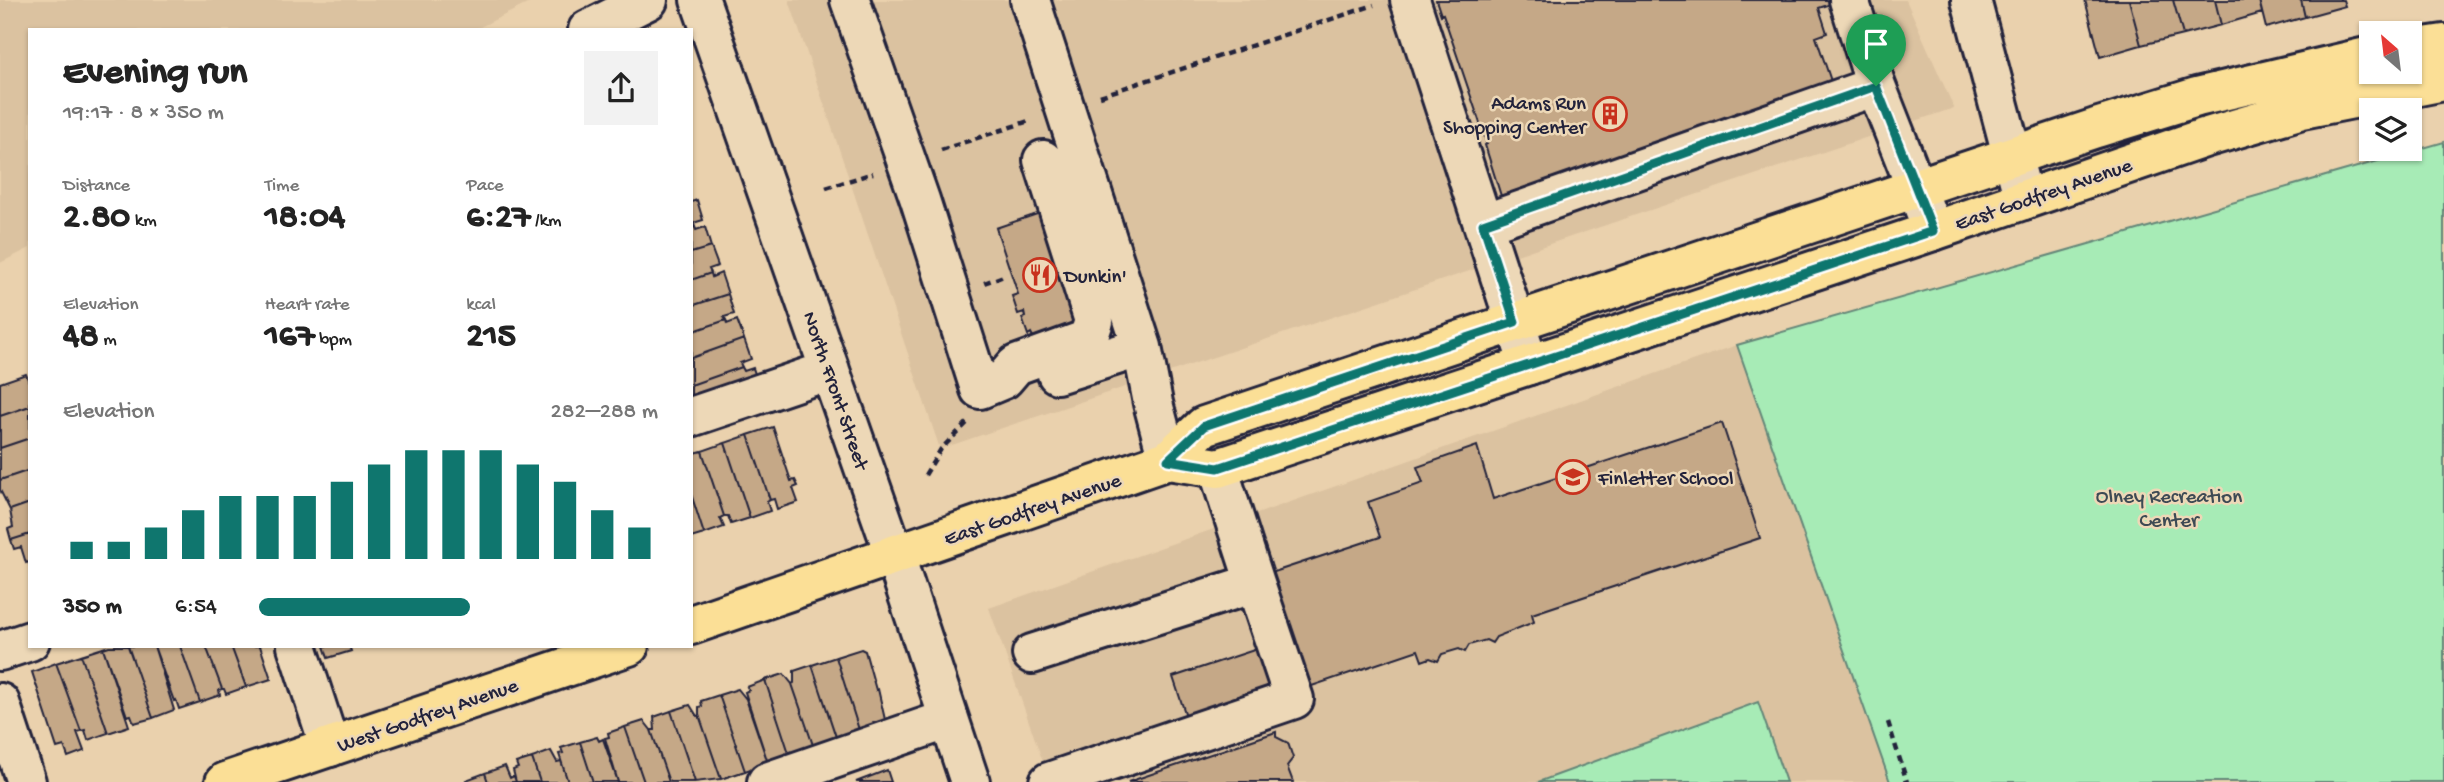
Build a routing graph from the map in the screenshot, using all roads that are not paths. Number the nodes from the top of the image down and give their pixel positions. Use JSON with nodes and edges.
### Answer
{"nodes":[{"id":1,"x":648,"y":0,"type":"edge"},
{"id":2,"x":700,"y":0,"type":"edge"},
{"id":3,"x":850,"y":0,"type":"edge"},
{"id":4,"x":1030,"y":0,"type":"edge"},
{"id":5,"x":1849,"y":0,"type":"edge"},
{"id":6,"x":1971,"y":0,"type":"edge"},
{"id":7,"x":1397,"y":1,"type":"edge"},
{"id":8,"x":592,"y":28,"type":"edge"},
{"id":9,"x":2444,"y":44,"type":"edge"},
{"id":10,"x":2422,"y":47,"type":"edge"},
{"id":11,"x":2359,"y":58,"type":"edge"},
{"id":12,"x":2444,"y":81,"type":"edge"},
{"id":13,"x":1876,"y":86,"type":"junction"},
{"id":14,"x":2013,"y":156,"type":"junction"},
{"id":15,"x":1043,"y":160,"type":"dead end"},
{"id":16,"x":1916,"y":187,"type":"junction"},
{"id":17,"x":2024,"y":201,"type":"junction"},
{"id":18,"x":1483,"y":224,"type":"junction"},
{"id":19,"x":1933,"y":231,"type":"junction"},
{"id":20,"x":1515,"y":322,"type":"junction"},
{"id":21,"x":1142,"y":347,"type":"junction"},
{"id":22,"x":1529,"y":365,"type":"junction"},
{"id":23,"x":830,"y":370,"type":"junction"},
{"id":24,"x":1004,"y":379,"type":"junction"},
{"id":25,"x":693,"y":416,"type":"edge"},
{"id":26,"x":1168,"y":460,"type":"junction"},
{"id":27,"x":1218,"y":468,"type":"junction"},
{"id":28,"x":895,"y":556,"type":"junction"},
{"id":29,"x":1255,"y":583,"type":"junction"},
{"id":30,"x":693,"y":624,"type":"edge"},
{"id":31,"x":28,"y":642,"type":"edge"},
{"id":32,"x":298,"y":648,"type":"edge"},
{"id":33,"x":606,"y":649,"type":"edge"},
{"id":34,"x":0,"y":651,"type":"edge"},
{"id":35,"x":1032,"y":654,"type":"dead end"},
{"id":36,"x":0,"y":703,"type":"edge"},
{"id":37,"x":949,"y":719,"type":"junction"},
{"id":38,"x":330,"y":747,"type":"junction"},
{"id":39,"x":26,"y":782,"type":"edge"},
{"id":40,"x":225,"y":782,"type":"edge"},
{"id":41,"x":767,"y":782,"type":"edge"},
{"id":42,"x":970,"y":782,"type":"edge"},
{"id":43,"x":1049,"y":782,"type":"edge"}],
"edges":[{"from":1,"to":8,"type":"street"},
{"from":2,"to":23,"type":"street","name":"North Front Street"},
{"from":3,"to":24,"type":"street"},
{"from":4,"to":21,"type":"street"},
{"from":5,"to":13,"type":"street"},
{"from":6,"to":14,"type":"street"},
{"from":7,"to":18,"type":"street"},
{"from":9,"to":10,"type":"main road"},
{"from":11,"to":14,"type":"main road","name":"East Godfrey Avenue"},
{"from":12,"to":17,"type":"main road","name":"East Godfrey Avenue"},
{"from":13,"to":16,"type":"street"},
{"from":13,"to":18,"type":"street"},
{"from":14,"to":16,"type":"main road","name":"East Godfrey Avenue"},
{"from":14,"to":17,"type":"street"},
{"from":15,"to":24,"type":"street"},
{"from":16,"to":19,"type":"street"},
{"from":16,"to":20,"type":"main road","name":"East Godfrey Avenue"},
{"from":17,"to":19,"type":"main road","name":"East Godfrey Avenue"},
{"from":18,"to":20,"type":"street"},
{"from":19,"to":22,"type":"main road","name":"East Godfrey Avenue"},
{"from":20,"to":22,"type":"street"},
{"from":20,"to":26,"type":"main road","name":"East Godfrey Avenue"},
{"from":21,"to":24,"type":"street"},
{"from":21,"to":26,"type":"street"},
{"from":22,"to":27,"type":"main road","name":"East Godfrey Avenue"},
{"from":23,"to":25,"type":"street"},
{"from":23,"to":28,"type":"street","name":"North Front Street"},
{"from":26,"to":27,"type":"main road","name":"East Godfrey Avenue"},
{"from":26,"to":28,"type":"main road","name":"East Godfrey Avenue"},
{"from":27,"to":29,"type":"street"},
{"from":28,"to":30,"type":"main road"},
{"from":28,"to":37,"type":"street","name":"North Front Street"},
{"from":29,"to":35,"type":"street"},
{"from":29,"to":43,"type":"street"},
{"from":31,"to":34,"type":"street"},
{"from":32,"to":38,"type":"street"},
{"from":33,"to":38,"type":"main road","name":"West Godfrey Avenue"},
{"from":36,"to":39,"type":"street"},
{"from":37,"to":41,"type":"street"},
{"from":37,"to":42,"type":"street","name":"North Front Street"},
{"from":38,"to":40,"type":"main road","name":"West Godfrey Avenue"}]}
